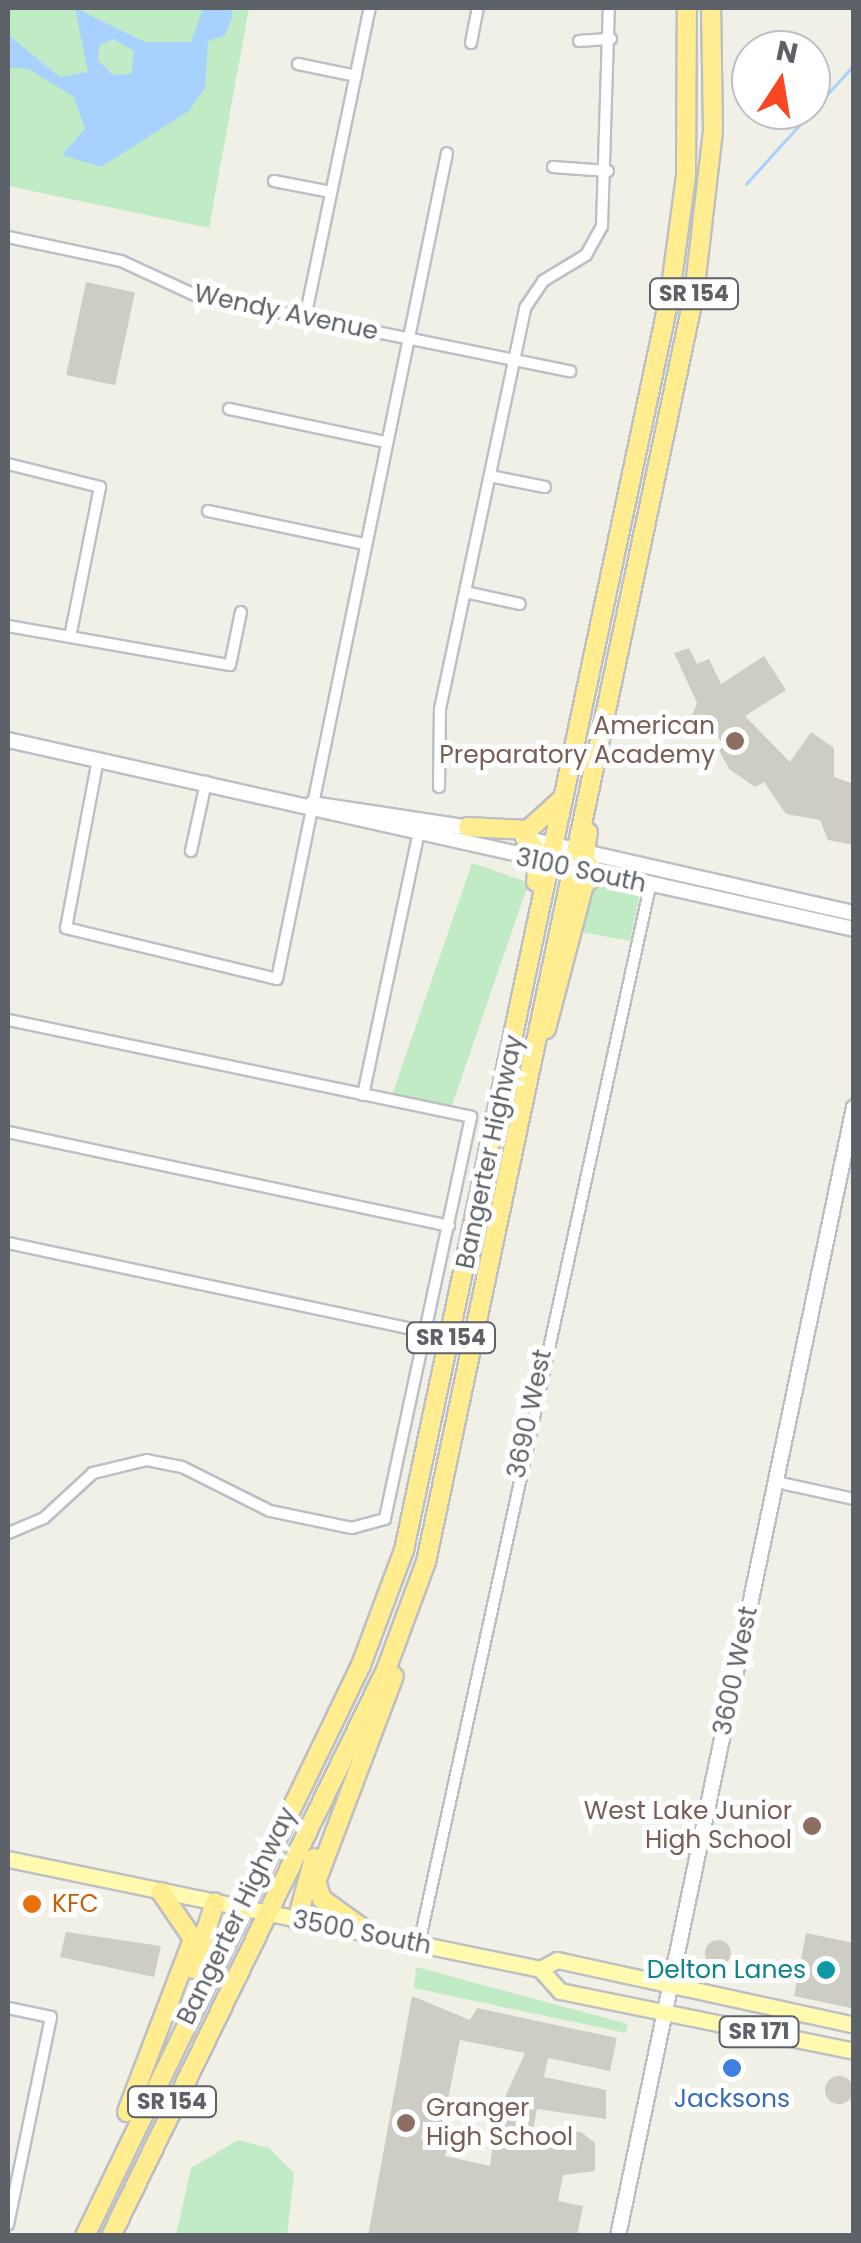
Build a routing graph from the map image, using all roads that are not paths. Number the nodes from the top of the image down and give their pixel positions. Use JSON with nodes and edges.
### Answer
{"nodes":[{"id":1,"x":370,"y":8,"type":"edge"},
{"id":2,"x":478,"y":8,"type":"edge"},
{"id":3,"x":609,"y":8,"type":"edge"},
{"id":4,"x":687,"y":8,"type":"edge"},
{"id":5,"x":711,"y":8,"type":"edge"},
{"id":6,"x":611,"y":39,"type":"junction"},
{"id":7,"x":579,"y":41,"type":"dead end"},
{"id":8,"x":471,"y":42,"type":"dead end"},
{"id":9,"x":298,"y":64,"type":"dead end"},
{"id":10,"x":356,"y":76,"type":"junction"},
{"id":11,"x":447,"y":153,"type":"dead end"},
{"id":12,"x":553,"y":167,"type":"dead end"},
{"id":13,"x":608,"y":171,"type":"junction"},
{"id":14,"x":274,"y":181,"type":"dead end"},
{"id":15,"x":331,"y":192,"type":"junction"},
{"id":16,"x":8,"y":237,"type":"edge"},
{"id":17,"x":528,"y":276,"type":"dead end"},
{"id":18,"x":538,"y":285,"type":"junction"},
{"id":19,"x":305,"y":318,"type":"junction"},
{"id":20,"x":408,"y":338,"type":"junction"},
{"id":21,"x":658,"y":348,"type":"junction"},
{"id":22,"x":514,"y":360,"type":"junction"},
{"id":23,"x":570,"y":372,"type":"dead end"},
{"id":24,"x":229,"y":409,"type":"dead end"},
{"id":25,"x":385,"y":442,"type":"junction"},
{"id":26,"x":8,"y":464,"type":"edge"},
{"id":27,"x":490,"y":476,"type":"junction"},
{"id":28,"x":545,"y":488,"type":"dead end"},
{"id":29,"x":208,"y":511,"type":"dead end"},
{"id":30,"x":364,"y":544,"type":"junction"},
{"id":31,"x":630,"y":576,"type":"junction"},
{"id":32,"x":465,"y":592,"type":"junction"},
{"id":33,"x":520,"y":604,"type":"dead end"},
{"id":34,"x":241,"y":612,"type":"dead end"},
{"id":35,"x":8,"y":626,"type":"edge"},
{"id":36,"x":72,"y":632,"type":"junction"},
{"id":37,"x":8,"y":740,"type":"edge"},
{"id":38,"x":98,"y":759,"type":"junction"},
{"id":39,"x":206,"y":782,"type":"junction"},
{"id":40,"x":439,"y":787,"type":"dead end"},
{"id":41,"x":566,"y":793,"type":"junction"},
{"id":42,"x":311,"y":804,"type":"junction"},
{"id":43,"x":468,"y":827,"type":"junction"},
{"id":44,"x":418,"y":837,"type":"junction"},
{"id":45,"x":528,"y":839,"type":"junction"},
{"id":46,"x":571,"y":849,"type":"junction"},
{"id":47,"x":191,"y":851,"type":"dead end"},
{"id":48,"x":553,"y":866,"type":"junction"},
{"id":49,"x":597,"y":875,"type":"junction"},
{"id":50,"x":650,"y":886,"type":"junction"},
{"id":51,"x":854,"y":913,"type":"edge"},
{"id":52,"x":854,"y":928,"type":"edge"},
{"id":53,"x":8,"y":1020,"type":"edge"},
{"id":54,"x":528,"y":1066,"type":"junction"},
{"id":55,"x":363,"y":1094,"type":"junction"},
{"id":56,"x":854,"y":1107,"type":"edge"},
{"id":57,"x":8,"y":1132,"type":"edge"},
{"id":58,"x":492,"y":1148,"type":"junction"},
{"id":59,"x":449,"y":1226,"type":"junction"},
{"id":60,"x":8,"y":1243,"type":"edge"},
{"id":61,"x":478,"y":1318,"type":"junction"},
{"id":62,"x":426,"y":1332,"type":"junction"},
{"id":63,"x":776,"y":1482,"type":"junction"},
{"id":64,"x":854,"y":1499,"type":"edge"},
{"id":65,"x":8,"y":1533,"type":"edge"},
{"id":66,"x":381,"y":1618,"type":"junction"},
{"id":67,"x":394,"y":1650,"type":"junction"},
{"id":68,"x":336,"y":1775,"type":"junction"},
{"id":69,"x":8,"y":1859,"type":"edge"},
{"id":70,"x":161,"y":1892,"type":"junction"},
{"id":71,"x":215,"y":1903,"type":"junction"},
{"id":72,"x":240,"y":1909,"type":"junction"},
{"id":73,"x":265,"y":1914,"type":"junction"},
{"id":74,"x":298,"y":1920,"type":"junction"},
{"id":75,"x":372,"y":1935,"type":"junction"},
{"id":76,"x":419,"y":1944,"type":"junction"},
{"id":77,"x":540,"y":1969,"type":"junction"},
{"id":78,"x":671,"y":1983,"type":"junction"},
{"id":79,"x":8,"y":2008,"type":"edge"},
{"id":80,"x":665,"y":2014,"type":"junction"},
{"id":81,"x":854,"y":2025,"type":"edge"},
{"id":82,"x":174,"y":2042,"type":"junction"},
{"id":83,"x":854,"y":2051,"type":"edge"},
{"id":84,"x":124,"y":2202,"type":"junction"},
{"id":85,"x":8,"y":2225,"type":"edge"},
{"id":86,"x":82,"y":2236,"type":"edge"},
{"id":87,"x":111,"y":2236,"type":"edge"},
{"id":88,"x":618,"y":2236,"type":"edge"}],
"edges":[{"from":1,"to":10,"type":"street"},
{"from":2,"to":8,"type":"street"},
{"from":3,"to":6,"type":"street"},
{"from":4,"to":21,"type":"highway","name":"Bangerter Highway","number":"SR 154"},
{"from":5,"to":31,"type":"highway","number":"SR 154"},
{"from":6,"to":7,"type":"street"},
{"from":6,"to":13,"type":"street"},
{"from":9,"to":10,"type":"street"},
{"from":10,"to":15,"type":"street"},
{"from":11,"to":20,"type":"street"},
{"from":12,"to":13,"type":"street"},
{"from":13,"to":18,"type":"street"},
{"from":14,"to":15,"type":"street"},
{"from":15,"to":19,"type":"street"},
{"from":16,"to":19,"type":"street","name":"Wendy Avenue"},
{"from":17,"to":18,"type":"street"},
{"from":18,"to":22,"type":"street"},
{"from":19,"to":20,"type":"street","name":"Wendy Avenue"},
{"from":20,"to":22,"type":"street","name":"Wendy Avenue"},
{"from":20,"to":25,"type":"street"},
{"from":21,"to":31,"type":"highway"},
{"from":21,"to":41,"type":"highway","name":"Bangerter Highway","number":"SR 154"},
{"from":22,"to":23,"type":"street","name":"Wendy Avenue"},
{"from":22,"to":27,"type":"street"},
{"from":24,"to":25,"type":"street"},
{"from":25,"to":30,"type":"street"},
{"from":26,"to":36,"type":"street"},
{"from":27,"to":28,"type":"street"},
{"from":27,"to":32,"type":"street"},
{"from":29,"to":30,"type":"street"},
{"from":30,"to":42,"type":"street"},
{"from":31,"to":46,"type":"highway"},
{"from":32,"to":33,"type":"street"},
{"from":32,"to":40,"type":"street"},
{"from":34,"to":36,"type":"street"},
{"from":35,"to":36,"type":"street"},
{"from":37,"to":38,"type":"main road","name":"3100 South"},
{"from":38,"to":39,"type":"main road","name":"3100 South"},
{"from":38,"to":42,"type":"street"},
{"from":39,"to":42,"type":"main road","name":"3100 South"},
{"from":39,"to":47,"type":"street"},
{"from":41,"to":43,"type":"highway"},
{"from":41,"to":46,"type":"highway","name":"Bangerter Highway","number":"SR 154"},
{"from":42,"to":43,"type":"main road","name":"3100 South"},
{"from":42,"to":44,"type":"main road","name":"3100 South"},
{"from":43,"to":45,"type":"main road","name":"3100 South"},
{"from":44,"to":48,"type":"main road","name":"3100 South"},
{"from":44,"to":55,"type":"street"},
{"from":45,"to":46,"type":"main road","name":"3100 South"},
{"from":45,"to":48,"type":"highway"},
{"from":46,"to":48,"type":"highway","name":"Bangerter Highway","number":"SR 154"},
{"from":46,"to":49,"type":"highway"},
{"from":46,"to":51,"type":"main road","name":"3100 South"},
{"from":48,"to":49,"type":"main road","name":"3100 South"},
{"from":48,"to":54,"type":"highway","name":"Bangerter Highway","number":"SR 154"},
{"from":48,"to":58,"type":"highway","name":"Bangerter Highway","number":"SR 154"},
{"from":49,"to":50,"type":"main road","name":"3100 South"},
{"from":49,"to":54,"type":"highway"},
{"from":50,"to":52,"type":"main road","name":"3100 South"},
{"from":50,"to":76,"type":"street","name":"3690 West"},
{"from":53,"to":55,"type":"street"},
{"from":54,"to":61,"type":"highway","name":"Bangerter Highway","number":"SR 154"},
{"from":55,"to":59,"type":"street"},
{"from":56,"to":63,"type":"main road","name":"3600 West"},
{"from":57,"to":59,"type":"street"},
{"from":58,"to":61,"type":"highway"},
{"from":58,"to":66,"type":"highway","name":"Bangerter Highway","number":"SR 154"},
{"from":59,"to":62,"type":"street"},
{"from":60,"to":62,"type":"street"},
{"from":61,"to":67,"type":"highway","name":"Bangerter Highway","number":"SR 154"},
{"from":62,"to":65,"type":"street"},
{"from":63,"to":64,"type":"street"},
{"from":63,"to":78,"type":"main road","name":"3600 West"},
{"from":66,"to":68,"type":"highway"},
{"from":66,"to":72,"type":"highway","name":"Bangerter Highway","number":"SR 154"},
{"from":67,"to":68,"type":"highway","name":"Bangerter Highway","number":"SR 154"},
{"from":67,"to":75,"type":"highway"},
{"from":68,"to":73,"type":"highway","name":"Bangerter Highway","number":"SR 154"},
{"from":68,"to":74,"type":"highway"},
{"from":69,"to":70,"type":"main road","name":"3500 South","number":"SR 171"},
{"from":70,"to":71,"type":"main road","name":"3500 South","number":"SR 171"},
{"from":70,"to":86,"type":"highway"},
{"from":71,"to":72,"type":"main road","name":"3500 South","number":"SR 171"},
{"from":71,"to":82,"type":"highway"},
{"from":72,"to":73,"type":"main road","name":"3500 South","number":"SR 171"},
{"from":72,"to":82,"type":"highway","name":"Bangerter Highway","number":"SR 154"},
{"from":73,"to":74,"type":"main road","name":"3500 South","number":"SR 171"},
{"from":73,"to":84,"type":"highway","name":"Bangerter Highway","number":"SR 154"},
{"from":74,"to":75,"type":"main road","name":"3500 South","number":"SR 171"},
{"from":75,"to":76,"type":"main road","name":"3500 South","number":"SR 171"},
{"from":76,"to":77,"type":"main road","name":"3500 South","number":"SR 171"},
{"from":77,"to":78,"type":"main road","name":"3500 South","number":"SR 171"},
{"from":77,"to":80,"type":"main road","name":"3500 South","number":"SR 171"},
{"from":78,"to":80,"type":"main road","name":"3600 West"},
{"from":78,"to":81,"type":"main road","name":"3500 South","number":"SR 171"},
{"from":79,"to":85,"type":"street"},
{"from":80,"to":83,"type":"main road","name":"3500 South","number":"SR 171"},
{"from":80,"to":88,"type":"main road","name":"3600 West"},
{"from":82,"to":84,"type":"highway"},
{"from":82,"to":86,"type":"highway","name":"Bangerter Highway","number":"SR 154"},
{"from":84,"to":87,"type":"highway","name":"Bangerter Highway","number":"SR 154"}]}
